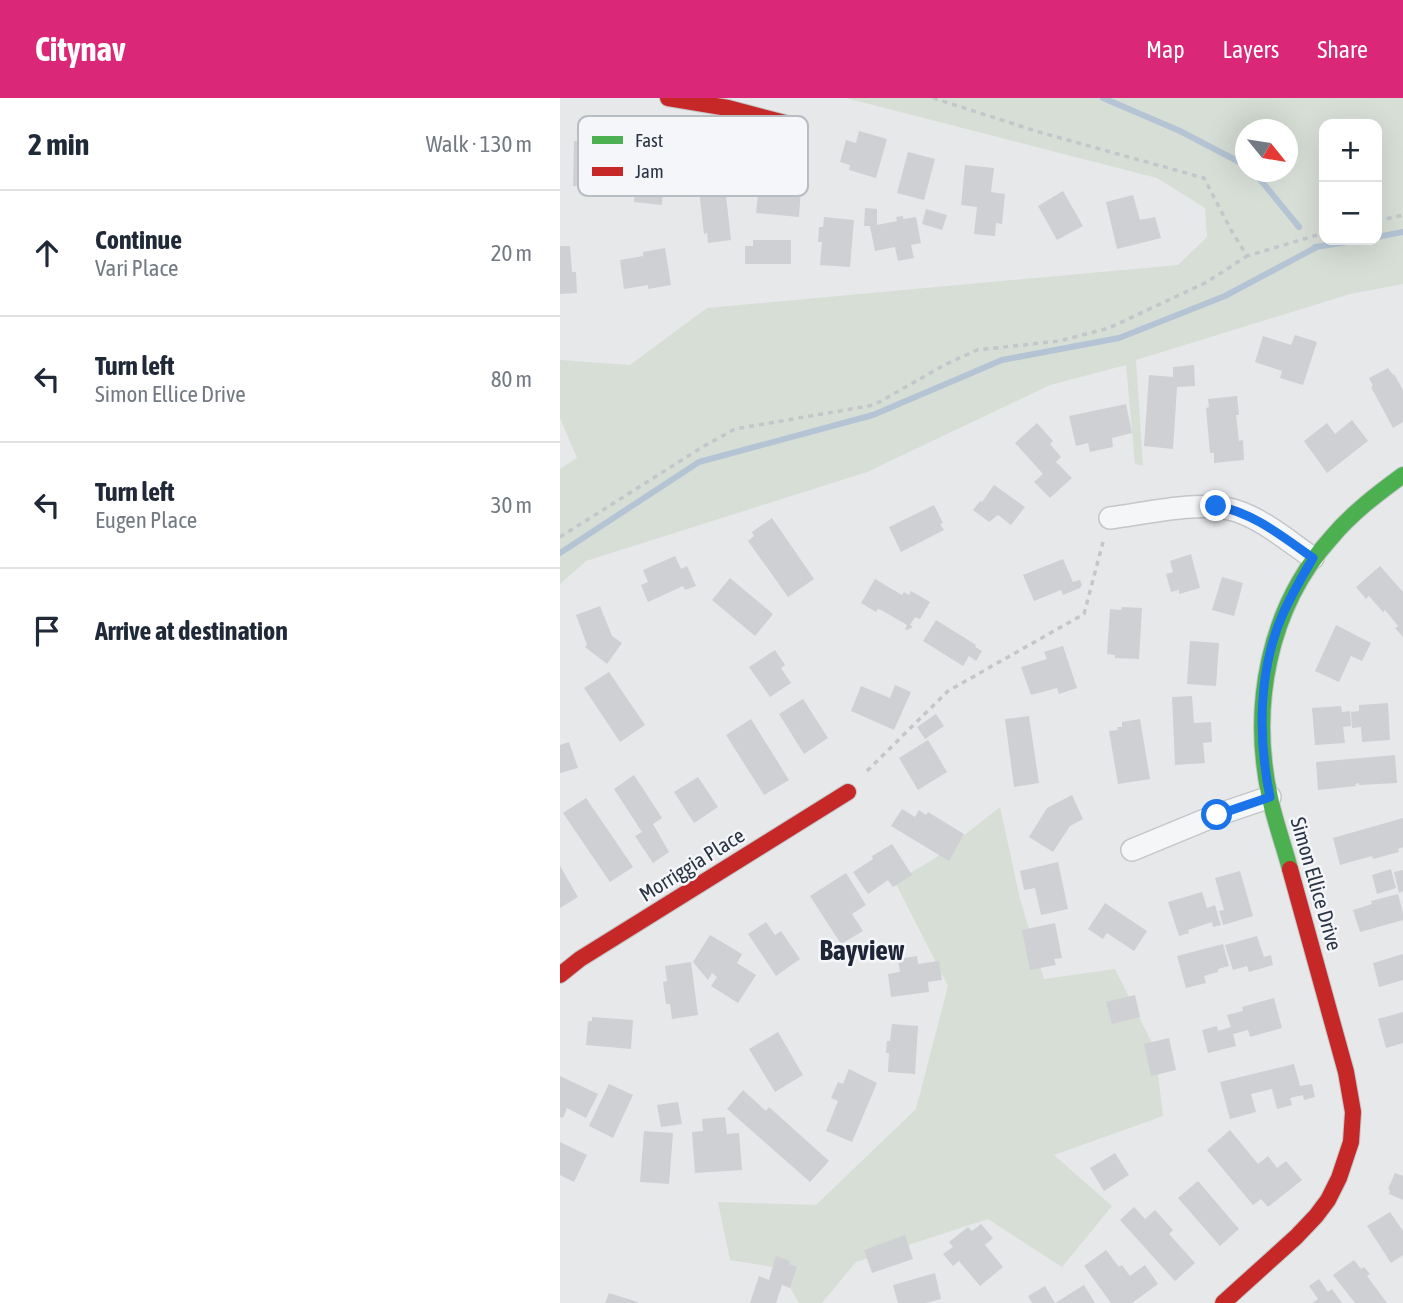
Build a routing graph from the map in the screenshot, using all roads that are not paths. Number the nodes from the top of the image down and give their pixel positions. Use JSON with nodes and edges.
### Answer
{"nodes":[{"id":1,"x":668,"y":98,"type":"edge"},
{"id":2,"x":761,"y":116,"type":"edge"},
{"id":3,"x":1403,"y":475,"type":"edge"},
{"id":4,"x":1110,"y":518,"type":"dead end"},
{"id":5,"x":1313,"y":558,"type":"junction"},
{"id":6,"x":848,"y":792,"type":"dead end"},
{"id":7,"x":1270,"y":797,"type":"junction"},
{"id":8,"x":1132,"y":850,"type":"dead end"},
{"id":9,"x":560,"y":975,"type":"edge"},
{"id":10,"x":1223,"y":1303,"type":"edge"}],
"edges":[{"from":1,"to":2,"type":"street"},
{"from":3,"to":5,"type":"street","name":"Simon Ellice Drive"},
{"from":4,"to":5,"type":"street"},
{"from":5,"to":7,"type":"street","name":"Simon Ellice Drive"},
{"from":6,"to":9,"type":"street","name":"Morriggia Place"},
{"from":7,"to":8,"type":"street"},
{"from":7,"to":10,"type":"street","name":"Simon Ellice Drive"}]}
